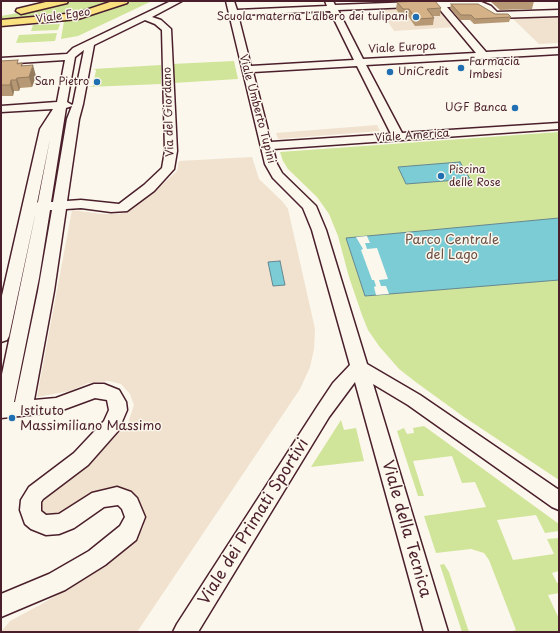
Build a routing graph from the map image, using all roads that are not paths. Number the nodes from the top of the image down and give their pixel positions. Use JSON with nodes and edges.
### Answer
{"nodes":[{"id":1,"x":63,"y":1,"type":"edge"},
{"id":2,"x":124,"y":1,"type":"edge"},
{"id":3,"x":178,"y":1,"type":"edge"},
{"id":4,"x":230,"y":1,"type":"edge"},
{"id":5,"x":440,"y":2,"type":"edge"},
{"id":6,"x":485,"y":4,"type":"edge"},
{"id":7,"x":331,"y":5,"type":"edge"},
{"id":8,"x":558,"y":8,"type":"edge"},
{"id":9,"x":233,"y":13,"type":"junction"},
{"id":10,"x":1,"y":14,"type":"edge"},
{"id":11,"x":144,"y":17,"type":"junction"},
{"id":12,"x":1,"y":23,"type":"edge"},
{"id":13,"x":90,"y":43,"type":"junction"},
{"id":14,"x":559,"y":51,"type":"edge"},
{"id":15,"x":483,"y":55,"type":"junction"},
{"id":16,"x":70,"y":57,"type":"junction"},
{"id":17,"x":1,"y":61,"type":"edge"},
{"id":18,"x":362,"y":65,"type":"junction"},
{"id":19,"x":246,"y":69,"type":"junction"},
{"id":20,"x":78,"y":104,"type":"junction"},
{"id":21,"x":60,"y":106,"type":"junction"},
{"id":22,"x":1,"y":109,"type":"edge"},
{"id":23,"x":559,"y":126,"type":"edge"},
{"id":24,"x":398,"y":137,"type":"junction"},
{"id":25,"x":56,"y":144,"type":"junction"},
{"id":26,"x":266,"y":146,"type":"junction"},
{"id":27,"x":66,"y":168,"type":"junction"},
{"id":28,"x":44,"y":170,"type":"junction"},
{"id":29,"x":60,"y":205,"type":"junction"},
{"id":30,"x":36,"y":207,"type":"junction"},
{"id":31,"x":53,"y":242,"type":"junction"},
{"id":32,"x":37,"y":243,"type":"junction"},
{"id":33,"x":21,"y":245,"type":"junction"},
{"id":34,"x":46,"y":291,"type":"junction"},
{"id":35,"x":28,"y":293,"type":"junction"},
{"id":36,"x":10,"y":295,"type":"junction"},
{"id":37,"x":1,"y":336,"type":"edge"},
{"id":38,"x":34,"y":351,"type":"junction"},
{"id":39,"x":8,"y":353,"type":"edge"},
{"id":40,"x":358,"y":367,"type":"junction"},
{"id":41,"x":23,"y":410,"type":"junction"},
{"id":42,"x":2,"y":411,"type":"edge"},
{"id":43,"x":559,"y":501,"type":"edge"},
{"id":44,"x":1,"y":606,"type":"edge"},
{"id":45,"x":185,"y":632,"type":"edge"},
{"id":46,"x":436,"y":632,"type":"edge"}],
"edges":[{"from":1,"to":10,"type":"main road","name":"Viale Egeo"},
{"from":2,"to":12,"type":"main road","name":"Viale Egeo"},
{"from":3,"to":11,"type":"street"},
{"from":4,"to":9,"type":"street","name":"Viale Umberto Tupini"},
{"from":5,"to":6,"type":"street"},
{"from":5,"to":7,"type":"street"},
{"from":5,"to":15,"type":"street"},
{"from":6,"to":8,"type":"street"},
{"from":7,"to":9,"type":"street"},
{"from":7,"to":18,"type":"street"},
{"from":9,"to":19,"type":"street","name":"Viale Umberto Tupini"},
{"from":11,"to":13,"type":"street"},
{"from":11,"to":29,"type":"street","name":"Via del Giordano"},
{"from":13,"to":16,"type":"street"},
{"from":13,"to":20,"type":"street"},
{"from":14,"to":15,"type":"street","name":"Viale Europa"},
{"from":15,"to":18,"type":"street","name":"Viale Europa"},
{"from":16,"to":17,"type":"street"},
{"from":16,"to":21,"type":"street"},
{"from":18,"to":19,"type":"street","name":"Viale Europa"},
{"from":18,"to":24,"type":"street"},
{"from":19,"to":26,"type":"street","name":"Viale Umberto Tupini"},
{"from":20,"to":21,"type":"street"},
{"from":20,"to":25,"type":"street"},
{"from":21,"to":22,"type":"street"},
{"from":21,"to":25,"type":"street"},
{"from":23,"to":24,"type":"street","name":"Viale America"},
{"from":24,"to":26,"type":"street","name":"Viale America"},
{"from":25,"to":27,"type":"street"},
{"from":25,"to":28,"type":"street"},
{"from":26,"to":40,"type":"street","name":"Viale Umberto Tupini"},
{"from":27,"to":28,"type":"street"},
{"from":27,"to":29,"type":"street"},
{"from":28,"to":30,"type":"street"},
{"from":29,"to":30,"type":"street"},
{"from":29,"to":31,"type":"street"},
{"from":30,"to":32,"type":"street"},
{"from":30,"to":33,"type":"street"},
{"from":31,"to":32,"type":"street"},
{"from":31,"to":34,"type":"street"},
{"from":32,"to":33,"type":"street"},
{"from":32,"to":35,"type":"street"},
{"from":33,"to":36,"type":"street"},
{"from":34,"to":35,"type":"street"},
{"from":34,"to":38,"type":"street"},
{"from":35,"to":36,"type":"street"},
{"from":35,"to":39,"type":"street"},
{"from":36,"to":37,"type":"street"},
{"from":38,"to":39,"type":"street"},
{"from":38,"to":41,"type":"street"},
{"from":39,"to":42,"type":"street"},
{"from":40,"to":43,"type":"street"},
{"from":40,"to":45,"type":"street","name":"Viale dei Primati Sportivi"},
{"from":40,"to":46,"type":"street","name":"Viale della Tecnica"},
{"from":41,"to":42,"type":"street"},
{"from":41,"to":44,"type":"street"}]}
